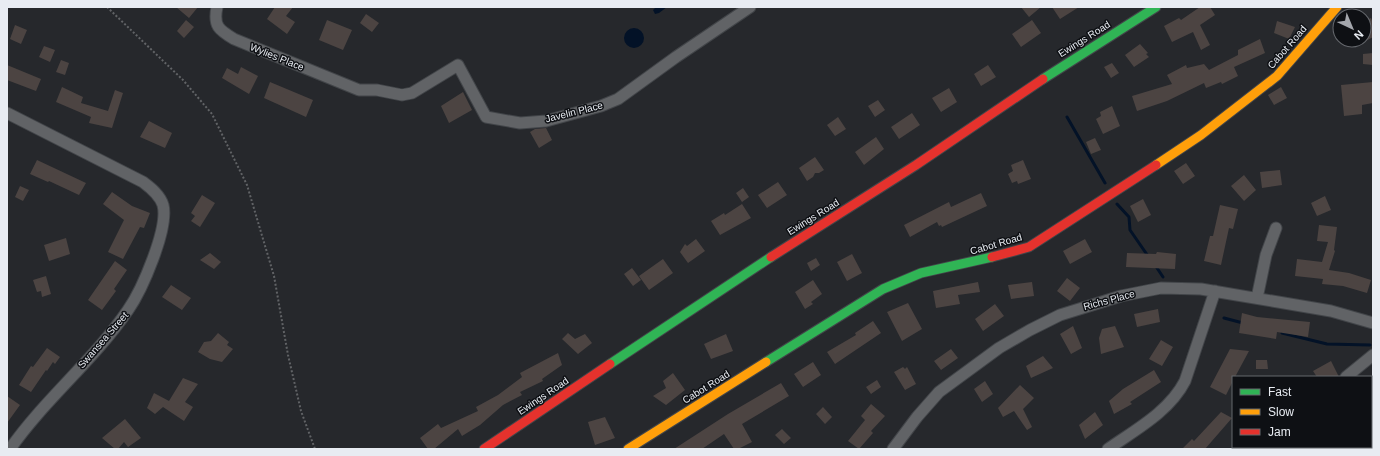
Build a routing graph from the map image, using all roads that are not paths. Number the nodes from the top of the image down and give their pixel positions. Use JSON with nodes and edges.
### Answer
{"nodes":[{"id":1,"x":217,"y":7,"type":"edge"},
{"id":2,"x":750,"y":7,"type":"edge"},
{"id":3,"x":1156,"y":7,"type":"edge"},
{"id":4,"x":1337,"y":7,"type":"edge"},
{"id":5,"x":359,"y":90,"type":"joint"},
{"id":6,"x":8,"y":116,"type":"edge"},
{"id":7,"x":1276,"y":228,"type":"dead end"},
{"id":8,"x":1215,"y":291,"type":"junction"},
{"id":9,"x":1257,"y":298,"type":"junction"},
{"id":10,"x":1373,"y":323,"type":"edge"},
{"id":11,"x":1373,"y":355,"type":"edge"},
{"id":12,"x":1347,"y":376,"type":"edge"},
{"id":13,"x":9,"y":448,"type":"edge"},
{"id":14,"x":484,"y":449,"type":"edge"},
{"id":15,"x":628,"y":449,"type":"edge"},
{"id":16,"x":893,"y":449,"type":"edge"},
{"id":17,"x":1108,"y":449,"type":"edge"}],
"edges":[{"from":1,"to":5,"type":"street","name":"Wylies Place"},
{"from":2,"to":5,"type":"street","name":"Javelin Place"},
{"from":3,"to":14,"type":"street","name":"Ewings Road"},
{"from":4,"to":15,"type":"street","name":"Cabot Road"},
{"from":6,"to":13,"type":"street","name":"Swansea Street"},
{"from":7,"to":9,"type":"street"},
{"from":8,"to":9,"type":"street","name":"Richs Place"},
{"from":8,"to":16,"type":"street","name":"Richs Place"},
{"from":8,"to":17,"type":"street"},
{"from":9,"to":10,"type":"street","name":"Richs Place"},
{"from":11,"to":12,"type":"street"}]}
